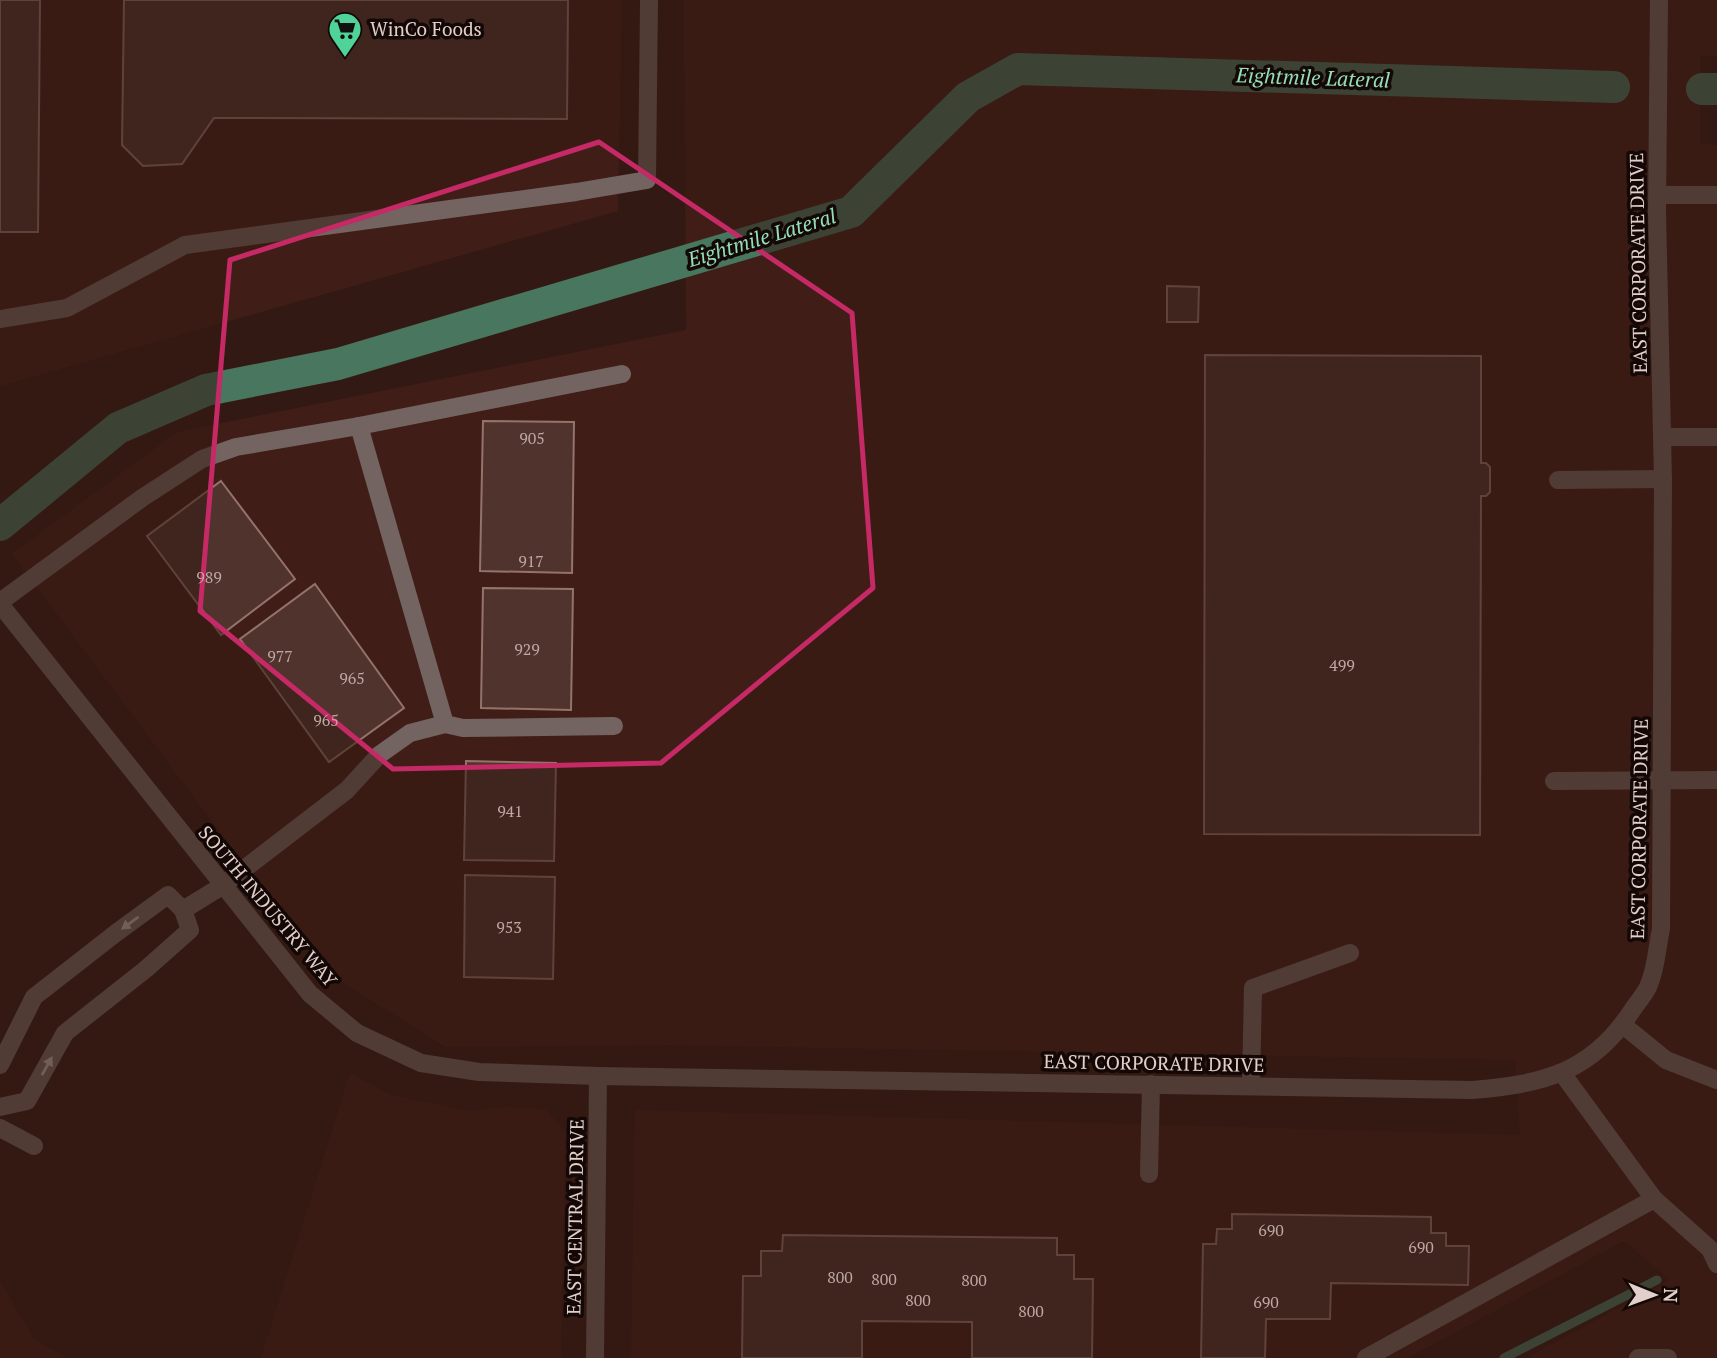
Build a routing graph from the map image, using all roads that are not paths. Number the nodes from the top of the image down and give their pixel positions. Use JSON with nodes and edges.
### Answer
{"nodes":[{"id":1,"x":649,"y":0,"type":"edge"},
{"id":2,"x":1659,"y":0,"type":"edge"},
{"id":3,"x":1658,"y":195,"type":"junction"},
{"id":4,"x":1717,"y":195,"type":"edge"},
{"id":5,"x":0,"y":319,"type":"edge"},
{"id":6,"x":622,"y":374,"type":"dead end"},
{"id":7,"x":359,"y":426,"type":"junction"},
{"id":8,"x":1662,"y":436,"type":"junction"},
{"id":9,"x":1717,"y":437,"type":"edge"},
{"id":10,"x":1663,"y":479,"type":"junction"},
{"id":11,"x":1558,"y":480,"type":"dead end"},
{"id":12,"x":0,"y":603,"type":"edge"},
{"id":13,"x":445,"y":724,"type":"junction"},
{"id":14,"x":614,"y":726,"type":"dead end"},
{"id":15,"x":1662,"y":780,"type":"junction"},
{"id":16,"x":1717,"y":780,"type":"edge"},
{"id":17,"x":1554,"y":781,"type":"dead end"},
{"id":18,"x":222,"y":886,"type":"junction"},
{"id":19,"x":183,"y":910,"type":"junction"},
{"id":20,"x":1350,"y":953,"type":"dead end"},
{"id":21,"x":1623,"y":1025,"type":"junction"},
{"id":22,"x":0,"y":1065,"type":"edge"},
{"id":23,"x":1562,"y":1073,"type":"junction"},
{"id":24,"x":598,"y":1076,"type":"junction"},
{"id":25,"x":1717,"y":1080,"type":"edge"},
{"id":26,"x":1151,"y":1084,"type":"junction"},
{"id":27,"x":1251,"y":1085,"type":"junction"},
{"id":28,"x":0,"y":1107,"type":"edge"},
{"id":29,"x":0,"y":1128,"type":"edge"},
{"id":30,"x":34,"y":1146,"type":"dead end"},
{"id":31,"x":1149,"y":1174,"type":"dead end"},
{"id":32,"x":1654,"y":1199,"type":"junction"},
{"id":33,"x":1715,"y":1252,"type":"edge"},
{"id":34,"x":594,"y":1358,"type":"edge"},
{"id":35,"x":1366,"y":1358,"type":"edge"},
{"id":36,"x":1638,"y":1358,"type":"edge"},
{"id":37,"x":1668,"y":1358,"type":"edge"}],
"edges":[{"from":1,"to":5,"type":"street"},
{"from":2,"to":3,"type":"street","name":"EAST CORPORATE DRIVE"},
{"from":3,"to":4,"type":"street"},
{"from":3,"to":8,"type":"street","name":"EAST CORPORATE DRIVE"},
{"from":6,"to":7,"type":"street"},
{"from":7,"to":12,"type":"street"},
{"from":7,"to":13,"type":"street"},
{"from":8,"to":9,"type":"street"},
{"from":8,"to":10,"type":"street","name":"EAST CORPORATE DRIVE"},
{"from":10,"to":11,"type":"street"},
{"from":10,"to":15,"type":"street","name":"EAST CORPORATE DRIVE"},
{"from":12,"to":18,"type":"street","name":"SOUTH INDUSTRY WAY"},
{"from":13,"to":14,"type":"street"},
{"from":13,"to":18,"type":"street"},
{"from":15,"to":16,"type":"street"},
{"from":15,"to":17,"type":"street"},
{"from":15,"to":21,"type":"street","name":"EAST CORPORATE DRIVE"},
{"from":18,"to":19,"type":"street"},
{"from":18,"to":24,"type":"street","name":"SOUTH INDUSTRY WAY"},
{"from":19,"to":22,"type":"street","one_way":true},
{"from":28,"to":19,"type":"street","one_way":true},
{"from":20,"to":27,"type":"street"},
{"from":21,"to":23,"type":"street","name":"EAST CORPORATE DRIVE"},
{"from":21,"to":25,"type":"street"},
{"from":23,"to":27,"type":"street","name":"EAST CORPORATE DRIVE"},
{"from":23,"to":32,"type":"street"},
{"from":24,"to":26,"type":"street","name":"EAST CORPORATE DRIVE"},
{"from":24,"to":34,"type":"street","name":"EAST CENTRAL DRIVE"},
{"from":26,"to":27,"type":"street","name":"EAST CORPORATE DRIVE"},
{"from":26,"to":31,"type":"street"},
{"from":29,"to":30,"type":"street"},
{"from":32,"to":33,"type":"street"},
{"from":32,"to":35,"type":"street"},
{"from":36,"to":37,"type":"street"}]}
